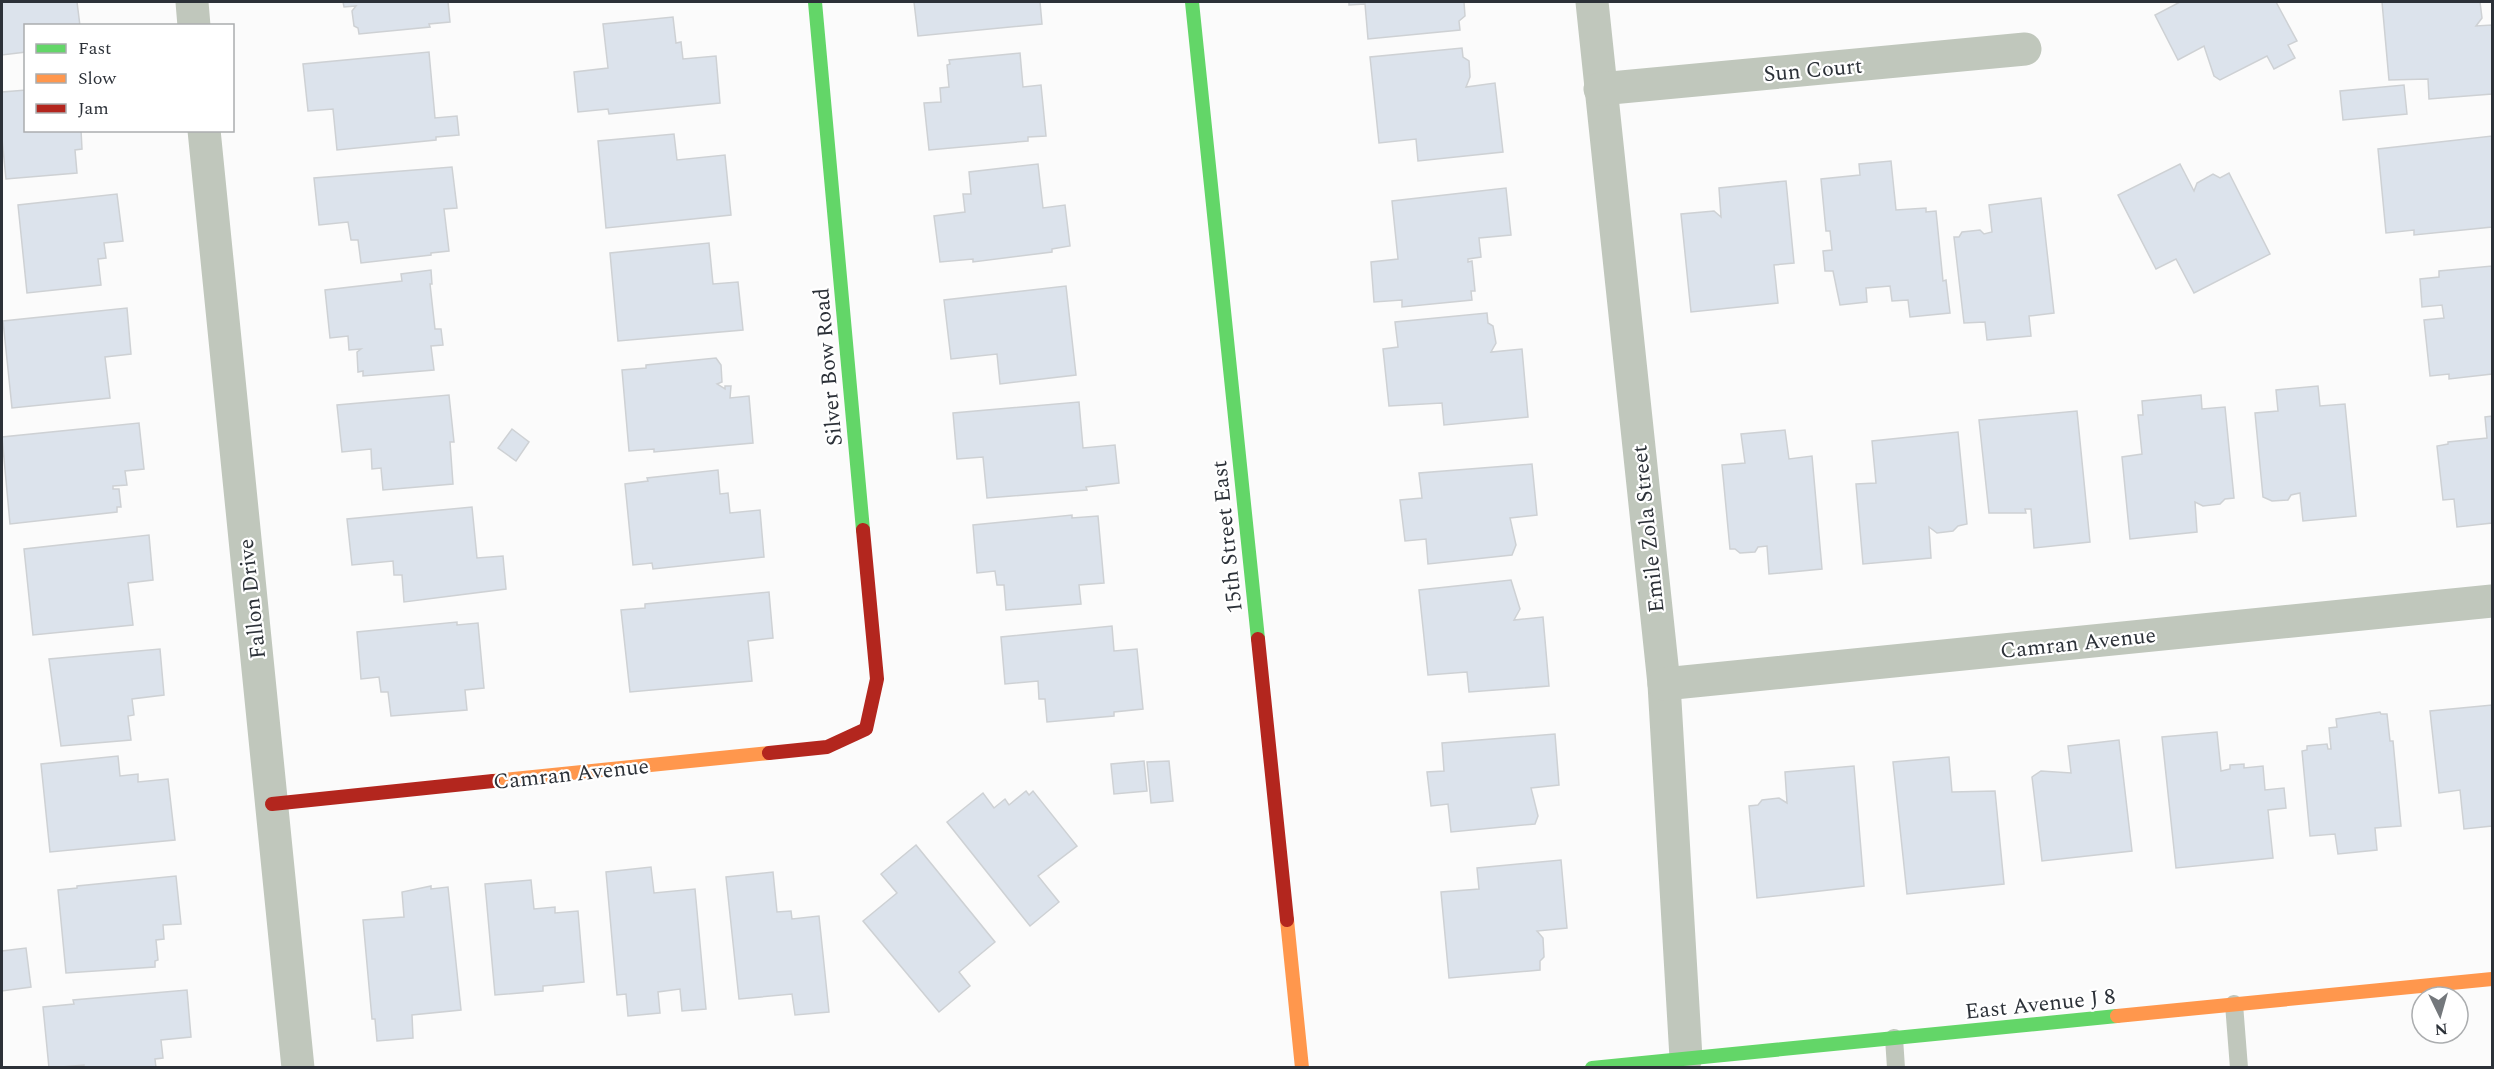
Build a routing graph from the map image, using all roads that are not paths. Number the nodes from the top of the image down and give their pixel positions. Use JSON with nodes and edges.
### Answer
{"nodes":[{"id":1,"x":192,"y":2,"type":"edge"},
{"id":2,"x":815,"y":2,"type":"edge"},
{"id":3,"x":1192,"y":2,"type":"edge"},
{"id":4,"x":1592,"y":2,"type":"edge"},
{"id":5,"x":194,"y":24,"type":"edge"},
{"id":6,"x":2025,"y":49,"type":"dead end"},
{"id":7,"x":1600,"y":89,"type":"junction"},
{"id":8,"x":204,"y":132,"type":"edge"},
{"id":9,"x":2493,"y":601,"type":"edge"},
{"id":10,"x":1664,"y":684,"type":"junction"},
{"id":11,"x":866,"y":729,"type":"joint"},
{"id":12,"x":272,"y":804,"type":"junction"},
{"id":13,"x":2493,"y":979,"type":"edge"},
{"id":14,"x":2234,"y":1004,"type":"junction"},
{"id":15,"x":1894,"y":1038,"type":"junction"},
{"id":16,"x":1686,"y":1058,"type":"junction"},
{"id":17,"x":298,"y":1068,"type":"edge"},
{"id":18,"x":1302,"y":1068,"type":"edge"},
{"id":19,"x":1592,"y":1068,"type":"edge"},
{"id":20,"x":1896,"y":1068,"type":"edge"},
{"id":21,"x":2239,"y":1068,"type":"edge"}],
"edges":[{"from":1,"to":5,"type":"street"},
{"from":2,"to":11,"type":"street","name":"Silver Bow Road"},
{"from":3,"to":18,"type":"street","name":"15th Street East"},
{"from":4,"to":7,"type":"street","name":"Emile Zola Street"},
{"from":6,"to":7,"type":"street","name":"Sun Court"},
{"from":7,"to":10,"type":"street","name":"Emile Zola Street"},
{"from":8,"to":12,"type":"street","name":"Fallon Drive"},
{"from":9,"to":10,"type":"street","name":"Camran Avenue"},
{"from":10,"to":16,"type":"street","name":"Emile Zola Street"},
{"from":11,"to":12,"type":"street","name":"Camran Avenue"},
{"from":12,"to":17,"type":"street","name":"Fallon Drive"},
{"from":13,"to":14,"type":"street","name":"East Avenue J 8"},
{"from":14,"to":15,"type":"street","name":"East Avenue J 8"},
{"from":14,"to":21,"type":"lane"},
{"from":15,"to":16,"type":"street","name":"East Avenue J 8"},
{"from":15,"to":20,"type":"lane"},
{"from":16,"to":19,"type":"street","name":"East Avenue J 8"}]}
